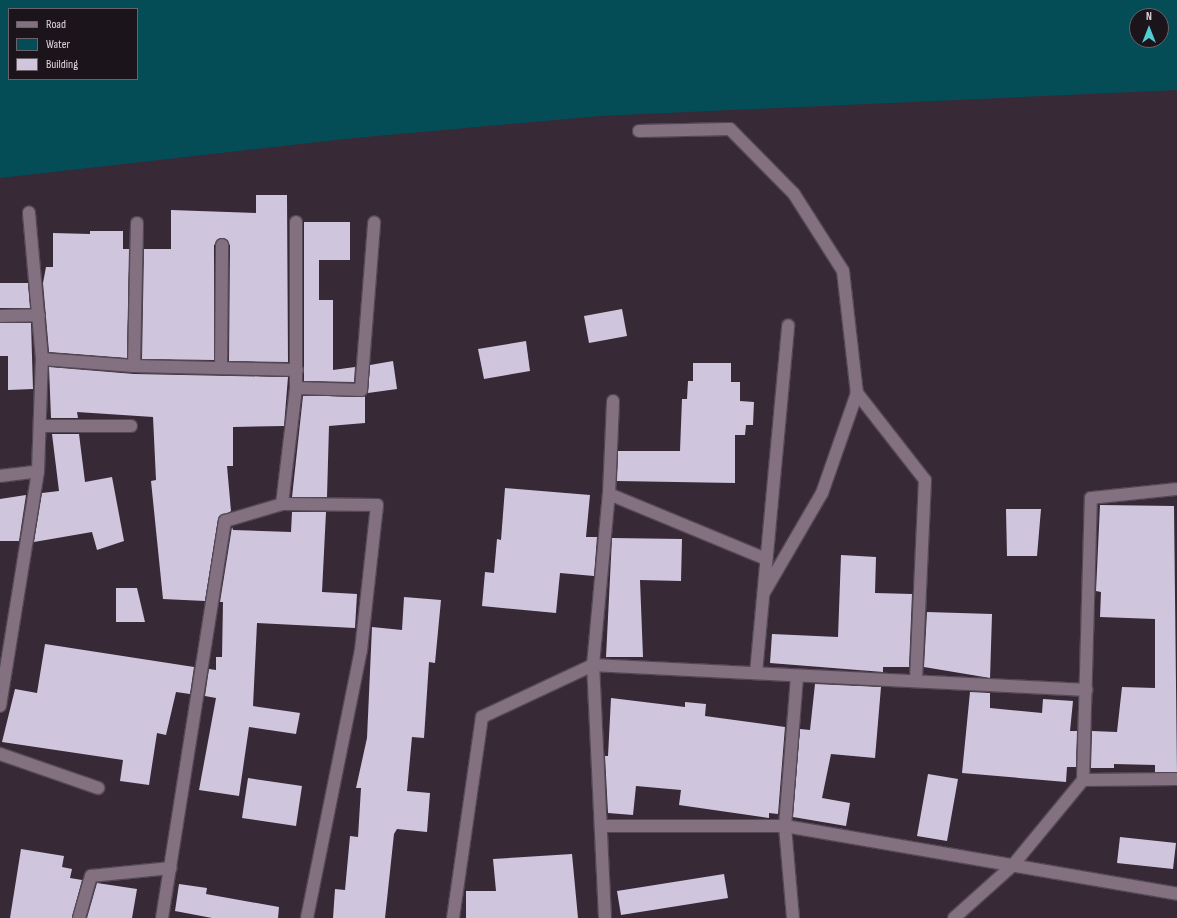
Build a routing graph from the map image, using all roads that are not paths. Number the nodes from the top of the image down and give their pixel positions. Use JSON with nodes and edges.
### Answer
{"nodes":[{"id":1,"x":639,"y":131,"type":"dead end"},
{"id":2,"x":29,"y":213,"type":"dead end"},
{"id":3,"x":296,"y":222,"type":"dead end"},
{"id":4,"x":137,"y":223,"type":"dead end"},
{"id":5,"x":374,"y":223,"type":"dead end"},
{"id":6,"x":222,"y":245,"type":"dead end"},
{"id":7,"x":39,"y":315,"type":"junction"},
{"id":8,"x":0,"y":316,"type":"edge"},
{"id":9,"x":788,"y":325,"type":"dead end"},
{"id":10,"x":42,"y":359,"type":"junction"},
{"id":11,"x":134,"y":366,"type":"junction"},
{"id":12,"x":221,"y":368,"type":"junction"},
{"id":13,"x":297,"y":370,"type":"junction"},
{"id":14,"x":296,"y":388,"type":"junction"},
{"id":15,"x":857,"y":393,"type":"junction"},
{"id":16,"x":613,"y":401,"type":"dead end"},
{"id":17,"x":40,"y":426,"type":"junction"},
{"id":18,"x":131,"y":426,"type":"dead end"},
{"id":19,"x":38,"y":471,"type":"junction"},
{"id":20,"x":0,"y":476,"type":"edge"},
{"id":21,"x":1177,"y":489,"type":"edge"},
{"id":22,"x":609,"y":494,"type":"junction"},
{"id":23,"x":282,"y":504,"type":"junction"},
{"id":24,"x":766,"y":559,"type":"junction"},
{"id":25,"x":763,"y":594,"type":"junction"},
{"id":26,"x":5,"y":643,"type":"edge"},
{"id":27,"x":594,"y":665,"type":"junction"},
{"id":28,"x":756,"y":673,"type":"junction"},
{"id":29,"x":798,"y":676,"type":"junction"},
{"id":30,"x":916,"y":681,"type":"junction"},
{"id":31,"x":1086,"y":690,"type":"junction"},
{"id":32,"x":0,"y":706,"type":"edge"},
{"id":33,"x":0,"y":754,"type":"edge"},
{"id":34,"x":1177,"y":779,"type":"edge"},
{"id":35,"x":1084,"y":780,"type":"junction"},
{"id":36,"x":98,"y":788,"type":"dead end"},
{"id":37,"x":601,"y":826,"type":"junction"},
{"id":38,"x":785,"y":826,"type":"junction"},
{"id":39,"x":1014,"y":865,"type":"junction"},
{"id":40,"x":171,"y":868,"type":"junction"},
{"id":41,"x":1177,"y":894,"type":"edge"},
{"id":42,"x":79,"y":918,"type":"edge"},
{"id":43,"x":162,"y":918,"type":"edge"},
{"id":44,"x":307,"y":918,"type":"edge"},
{"id":45,"x":452,"y":918,"type":"edge"},
{"id":46,"x":605,"y":918,"type":"edge"},
{"id":47,"x":792,"y":918,"type":"edge"},
{"id":48,"x":954,"y":918,"type":"edge"}],
"edges":[{"from":1,"to":15,"type":"street"},
{"from":2,"to":7,"type":"street"},
{"from":3,"to":13,"type":"street"},
{"from":4,"to":11,"type":"street"},
{"from":5,"to":14,"type":"street"},
{"from":6,"to":12,"type":"street"},
{"from":7,"to":8,"type":"street"},
{"from":7,"to":10,"type":"street"},
{"from":9,"to":24,"type":"street"},
{"from":10,"to":11,"type":"street"},
{"from":10,"to":17,"type":"street"},
{"from":11,"to":12,"type":"street"},
{"from":12,"to":13,"type":"street"},
{"from":13,"to":14,"type":"street"},
{"from":14,"to":23,"type":"street"},
{"from":15,"to":25,"type":"street"},
{"from":15,"to":30,"type":"street"},
{"from":16,"to":22,"type":"street"},
{"from":17,"to":18,"type":"street"},
{"from":17,"to":19,"type":"street"},
{"from":19,"to":20,"type":"street"},
{"from":19,"to":26,"type":"street"},
{"from":21,"to":31,"type":"street"},
{"from":22,"to":24,"type":"street"},
{"from":22,"to":27,"type":"street"},
{"from":23,"to":40,"type":"street"},
{"from":23,"to":44,"type":"street"},
{"from":24,"to":25,"type":"street"},
{"from":25,"to":28,"type":"street"},
{"from":26,"to":32,"type":"street"},
{"from":27,"to":28,"type":"street"},
{"from":27,"to":37,"type":"street"},
{"from":27,"to":45,"type":"street"},
{"from":28,"to":29,"type":"street"},
{"from":29,"to":30,"type":"street"},
{"from":29,"to":38,"type":"street"},
{"from":30,"to":31,"type":"street"},
{"from":31,"to":35,"type":"street"},
{"from":33,"to":36,"type":"street"},
{"from":34,"to":35,"type":"street"},
{"from":35,"to":39,"type":"street"},
{"from":37,"to":38,"type":"street"},
{"from":37,"to":46,"type":"street"},
{"from":38,"to":39,"type":"street"},
{"from":38,"to":47,"type":"street"},
{"from":39,"to":41,"type":"street"},
{"from":39,"to":48,"type":"street"},
{"from":40,"to":42,"type":"street"},
{"from":40,"to":43,"type":"street"}]}
